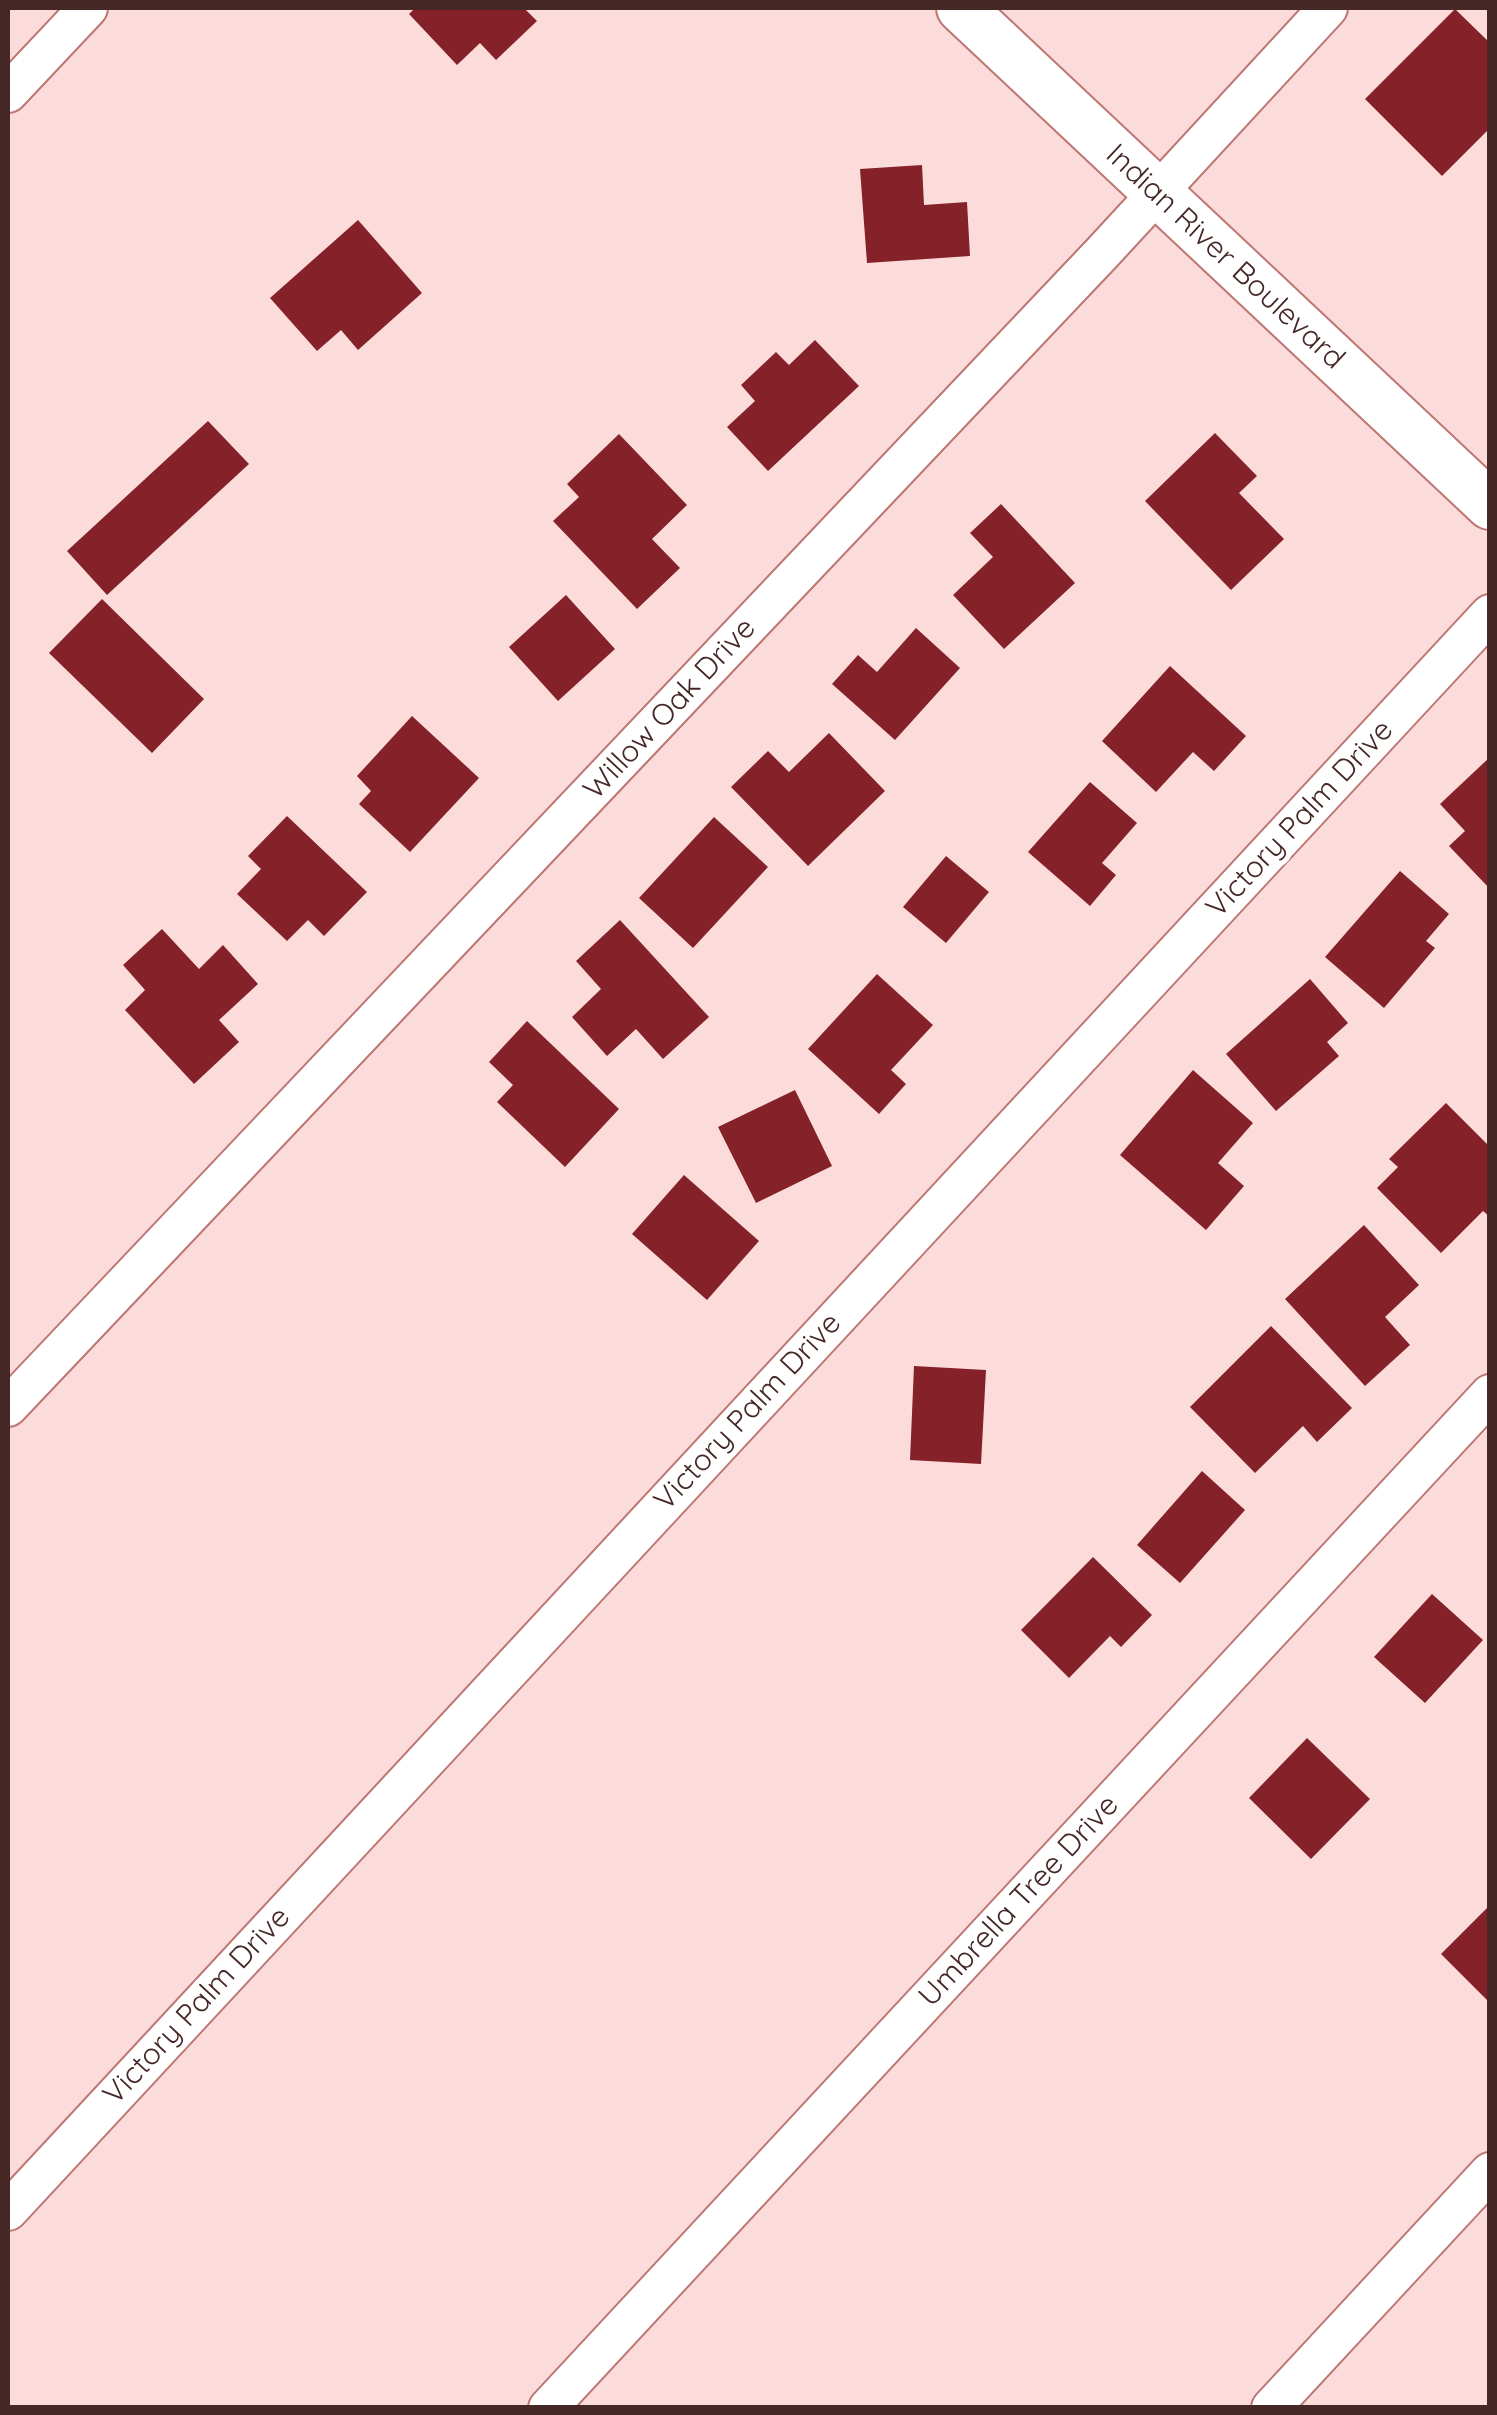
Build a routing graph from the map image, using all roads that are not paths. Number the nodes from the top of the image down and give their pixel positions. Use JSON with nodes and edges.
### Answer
{"nodes":[{"id":1,"x":88,"y":8,"type":"edge"},
{"id":2,"x":961,"y":8,"type":"edge"},
{"id":3,"x":1328,"y":8,"type":"edge"},
{"id":4,"x":8,"y":92,"type":"edge"},
{"id":5,"x":1157,"y":193,"type":"junction"},
{"id":6,"x":1490,"y":505,"type":"edge"},
{"id":7,"x":1490,"y":614,"type":"edge"},
{"id":8,"x":1490,"y":1394,"type":"edge"},
{"id":9,"x":8,"y":1407,"type":"edge"},
{"id":10,"x":1490,"y":2172,"type":"edge"},
{"id":11,"x":8,"y":2210,"type":"edge"},
{"id":12,"x":548,"y":2408,"type":"edge"},
{"id":13,"x":1271,"y":2408,"type":"edge"}],
"edges":[{"from":1,"to":4,"type":"street"},
{"from":2,"to":5,"type":"main road","name":"Indian River Boulevard"},
{"from":3,"to":5,"type":"street","name":"Willow Oak Drive"},
{"from":5,"to":6,"type":"main road","name":"Indian River Boulevard"},
{"from":5,"to":9,"type":"street","name":"Willow Oak Drive"},
{"from":7,"to":11,"type":"street","name":"Victory Palm Drive"},
{"from":8,"to":12,"type":"street","name":"Umbrella Tree Drive"},
{"from":10,"to":13,"type":"street"}]}
